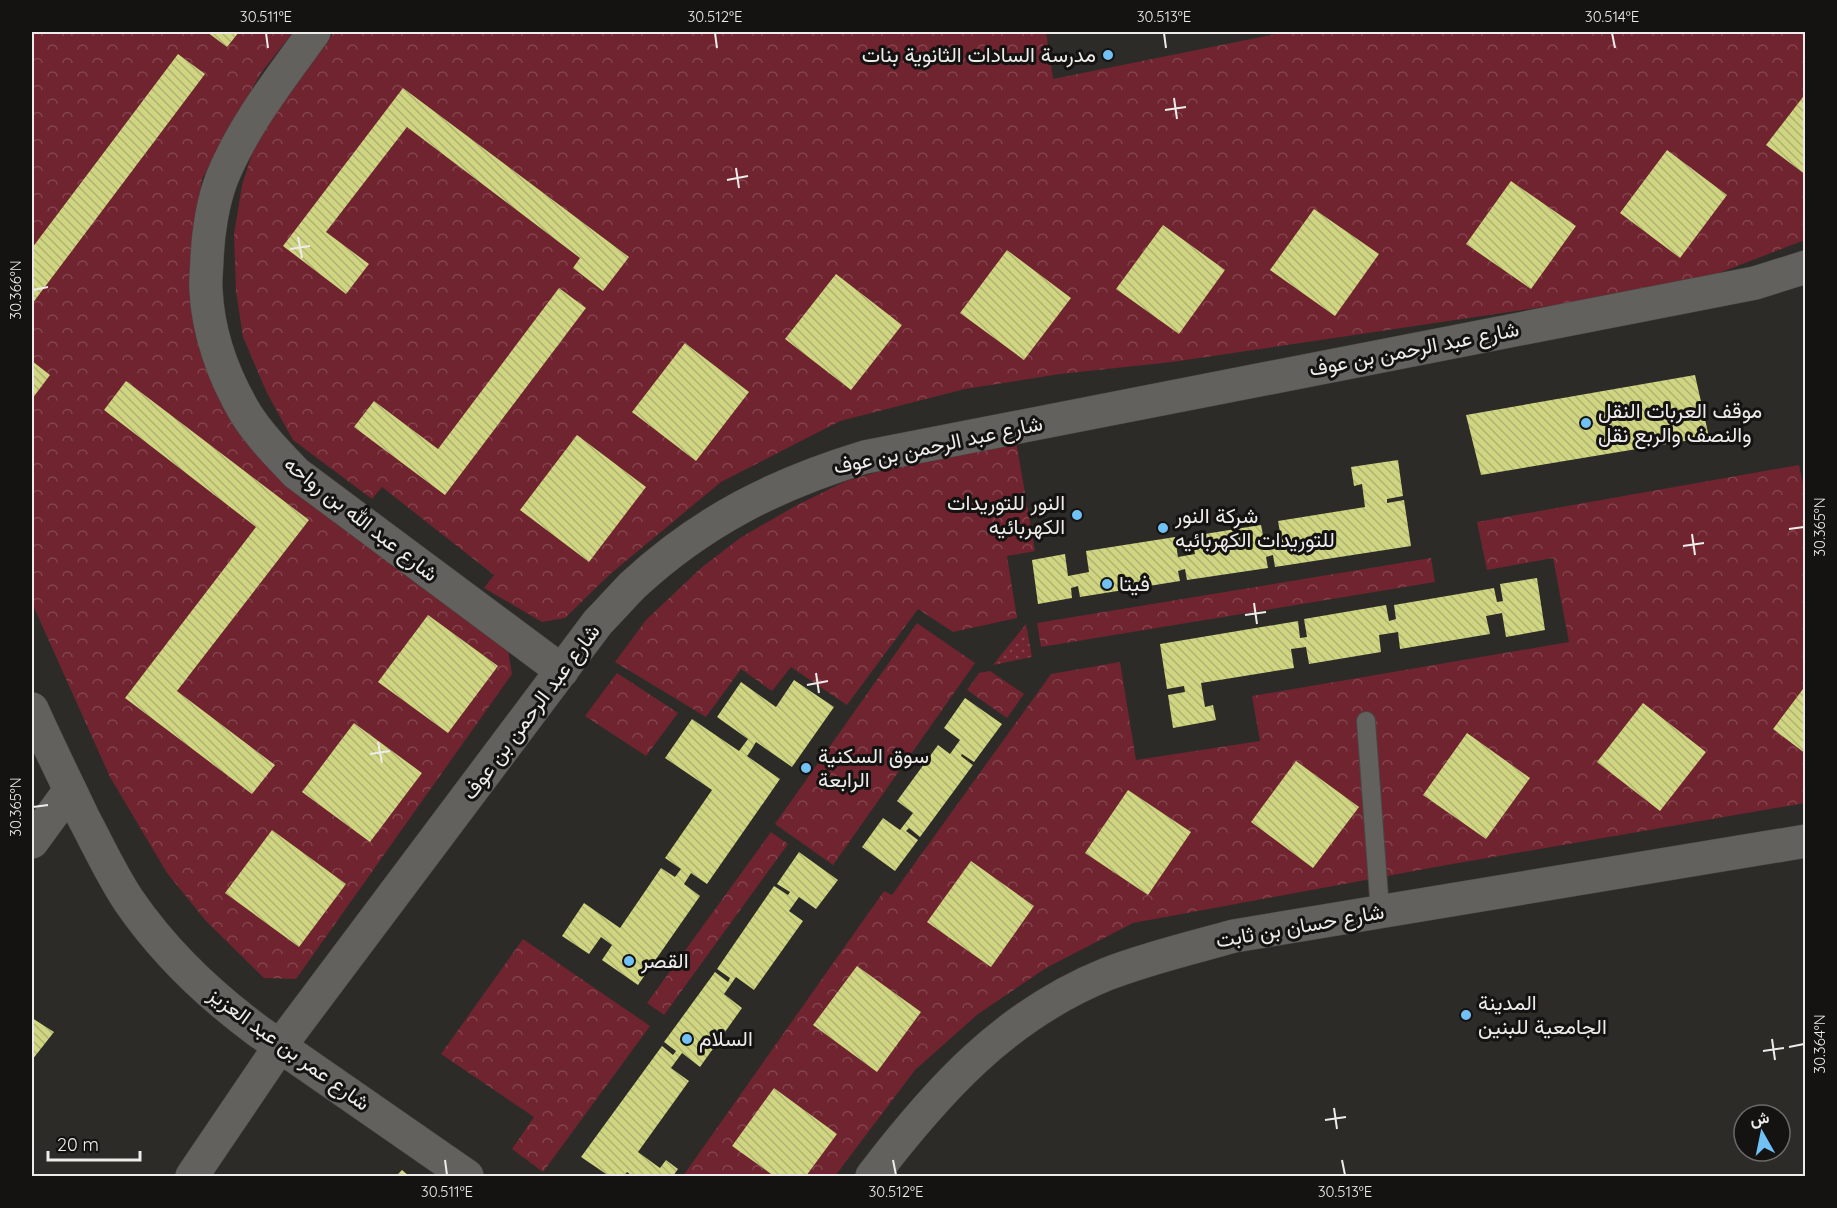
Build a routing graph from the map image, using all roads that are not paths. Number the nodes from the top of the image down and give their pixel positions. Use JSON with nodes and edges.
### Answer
{"nodes":[{"id":1,"x":314,"y":32,"type":"edge"},
{"id":2,"x":1806,"y":267,"type":"edge"},
{"id":3,"x":562,"y":671,"type":"junction"},
{"id":4,"x":32,"y":709,"type":"edge"},
{"id":5,"x":1365,"y":721,"type":"dead end"},
{"id":6,"x":70,"y":790,"type":"junction"},
{"id":7,"x":1806,"y":841,"type":"edge"},
{"id":8,"x":32,"y":842,"type":"edge"},
{"id":9,"x":1380,"y":911,"type":"junction"},
{"id":10,"x":280,"y":1046,"type":"junction"},
{"id":11,"x":192,"y":1176,"type":"edge"},
{"id":12,"x":467,"y":1176,"type":"edge"},
{"id":13,"x":872,"y":1176,"type":"edge"}],
"edges":[{"from":1,"to":3,"type":"street","name":"شارع عبد الله بن رواحه"},
{"from":2,"to":3,"type":"street","name":"شارع عبد الرحمن بن عوف"},
{"from":3,"to":10,"type":"street","name":"شارع عبد الرحمن بن عوف"},
{"from":4,"to":6,"type":"street","name":"شارع عمر بن عبد العزيز"},
{"from":5,"to":9,"type":"lane"},
{"from":6,"to":8,"type":"street"},
{"from":6,"to":10,"type":"street","name":"شارع عمر بن عبد العزيز"},
{"from":7,"to":9,"type":"street","name":"شارع حسان بن ثابت"},
{"from":9,"to":13,"type":"street","name":"شارع حسان بن ثابت"},
{"from":10,"to":11,"type":"street","name":"شارع عبد الرحمن بن عوف"},
{"from":10,"to":12,"type":"street","name":"شارع عمر بن عبد العزيز"}]}
